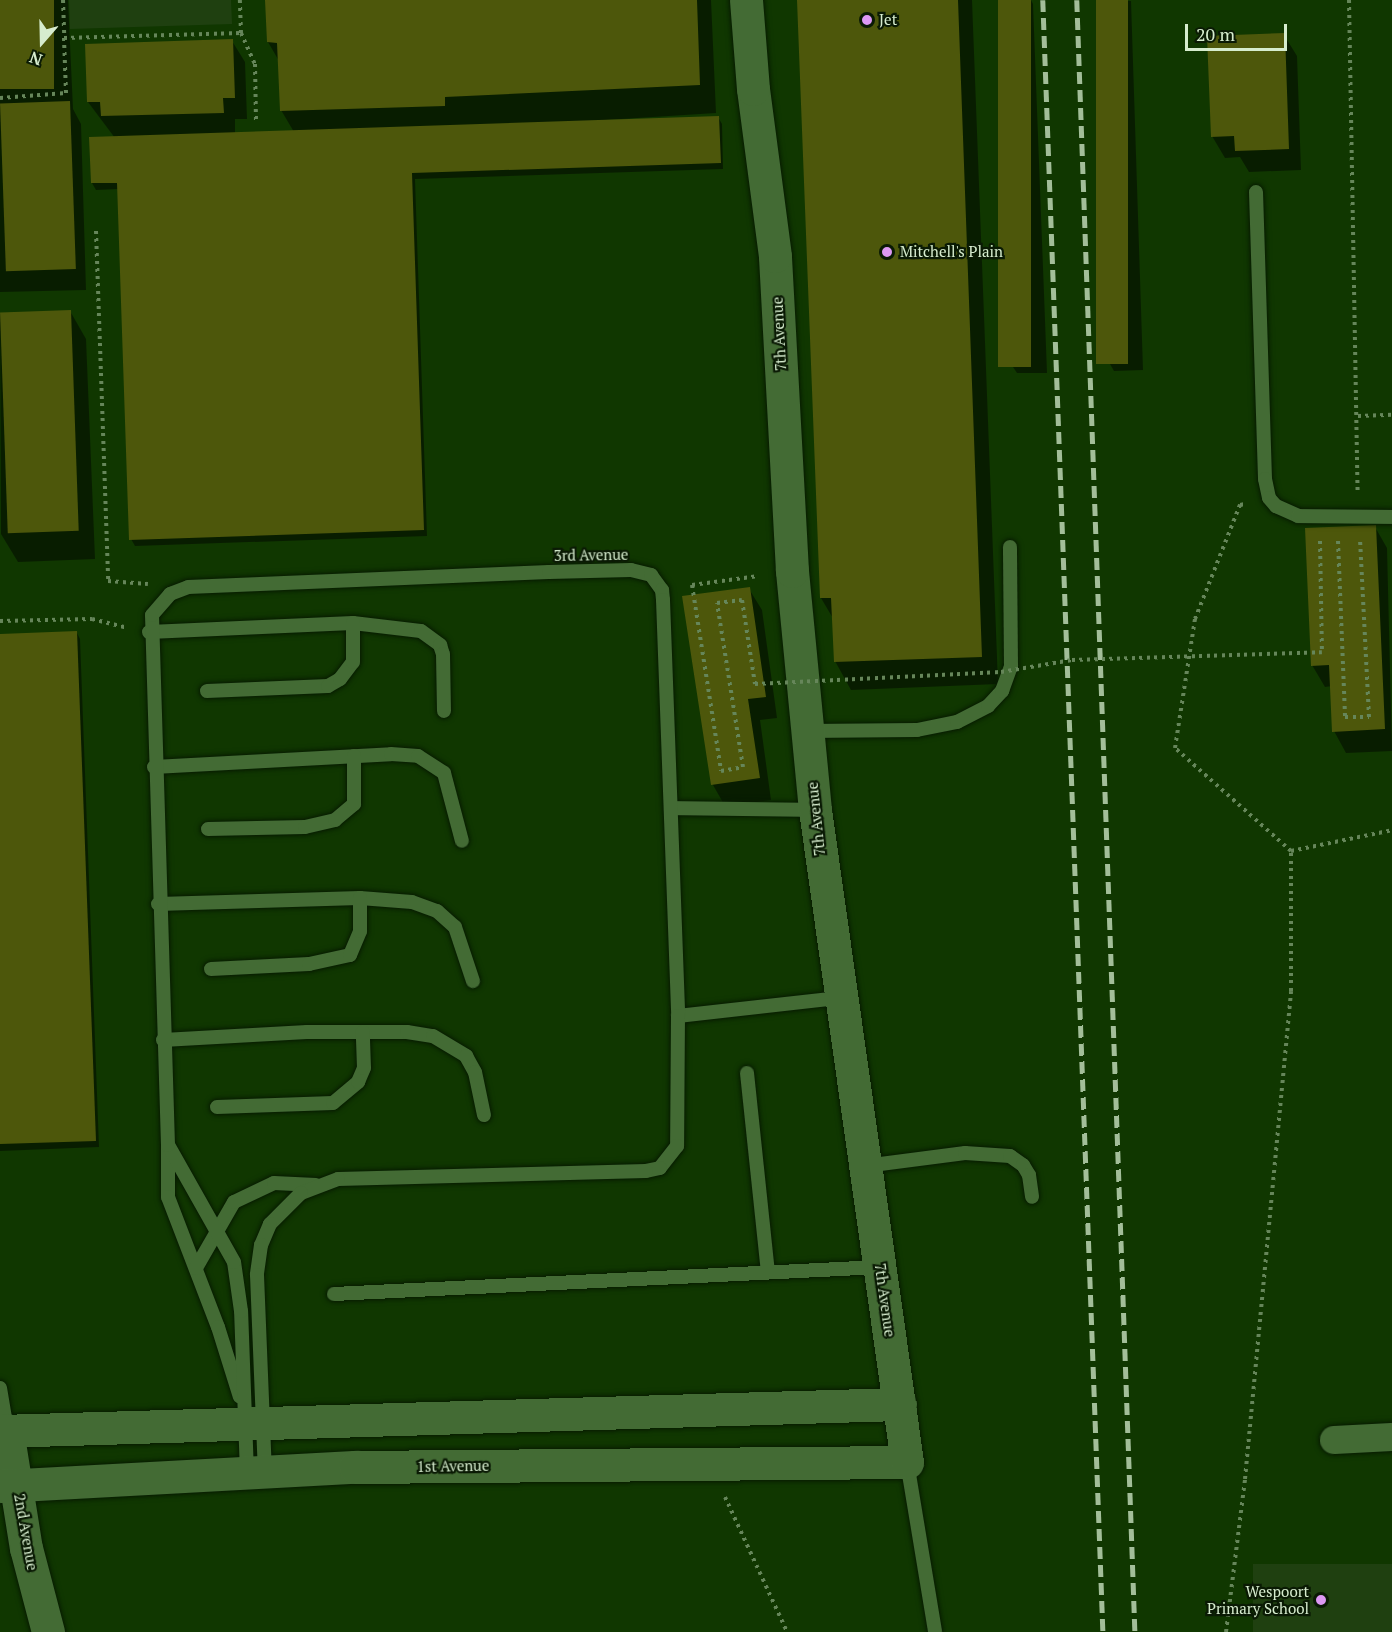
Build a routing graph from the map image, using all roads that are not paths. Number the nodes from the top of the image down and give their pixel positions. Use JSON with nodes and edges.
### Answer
{"nodes":[{"id":1,"x":746,"y":0,"type":"edge"},
{"id":2,"x":1256,"y":192,"type":"dead end"},
{"id":3,"x":1392,"y":517,"type":"edge"},
{"id":4,"x":1010,"y":547,"type":"dead end"},
{"id":5,"x":353,"y":623,"type":"junction"},
{"id":6,"x":149,"y":632,"type":"junction"},
{"id":7,"x":207,"y":691,"type":"dead end"},
{"id":8,"x":444,"y":711,"type":"dead end"},
{"id":9,"x":807,"y":731,"type":"junction"},
{"id":10,"x":354,"y":756,"type":"junction"},
{"id":11,"x":154,"y":767,"type":"junction"},
{"id":12,"x":671,"y":808,"type":"junction"},
{"id":13,"x":815,"y":810,"type":"junction"},
{"id":14,"x":208,"y":829,"type":"dead end"},
{"id":15,"x":462,"y":841,"type":"dead end"},
{"id":16,"x":360,"y":898,"type":"junction"},
{"id":17,"x":158,"y":904,"type":"junction"},
{"id":18,"x":211,"y":969,"type":"dead end"},
{"id":19,"x":473,"y":981,"type":"dead end"},
{"id":20,"x":839,"y":998,"type":"junction"},
{"id":21,"x":678,"y":1016,"type":"junction"},
{"id":22,"x":363,"y":1032,"type":"junction"},
{"id":23,"x":163,"y":1040,"type":"junction"},
{"id":24,"x":747,"y":1072,"type":"dead end"},
{"id":25,"x":217,"y":1107,"type":"dead end"},
{"id":26,"x":484,"y":1115,"type":"dead end"},
{"id":27,"x":168,"y":1145,"type":"junction"},
{"id":28,"x":865,"y":1166,"type":"junction"},
{"id":29,"x":316,"y":1185,"type":"junction"},
{"id":30,"x":1032,"y":1197,"type":"dead end"},
{"id":31,"x":218,"y":1229,"type":"junction"},
{"id":32,"x":880,"y":1267,"type":"junction"},
{"id":33,"x":196,"y":1268,"type":"junction"},
{"id":34,"x":768,"y":1272,"type":"junction"},
{"id":35,"x":334,"y":1294,"type":"dead end"},
{"id":36,"x":0,"y":1388,"type":"edge"},
{"id":37,"x":900,"y":1404,"type":"junction"},
{"id":38,"x":250,"y":1417,"type":"junction"},
{"id":39,"x":4,"y":1430,"type":"edge"},
{"id":40,"x":1392,"y":1437,"type":"edge"},
{"id":41,"x":1334,"y":1440,"type":"dead end"},
{"id":42,"x":907,"y":1462,"type":"junction"},
{"id":43,"x":256,"y":1472,"type":"junction"},
{"id":44,"x":9,"y":1486,"type":"edge"},
{"id":45,"x":48,"y":1632,"type":"edge"},
{"id":46,"x":935,"y":1632,"type":"edge"}],
"edges":[{"from":1,"to":9,"type":"street","name":"7th Avenue"},
{"from":2,"to":3,"type":"lane"},
{"from":4,"to":9,"type":"lane"},
{"from":5,"to":6,"type":"lane"},
{"from":5,"to":7,"type":"lane"},
{"from":5,"to":8,"type":"lane"},
{"from":6,"to":11,"type":"lane"},
{"from":6,"to":12,"type":"lane","name":"3rd Avenue"},
{"from":9,"to":13,"type":"street","name":"7th Avenue"},
{"from":10,"to":11,"type":"lane"},
{"from":10,"to":14,"type":"lane"},
{"from":10,"to":15,"type":"lane"},
{"from":11,"to":17,"type":"lane"},
{"from":12,"to":13,"type":"lane"},
{"from":12,"to":21,"type":"lane"},
{"from":13,"to":20,"type":"street","name":"7th Avenue"},
{"from":16,"to":17,"type":"lane"},
{"from":16,"to":18,"type":"lane"},
{"from":16,"to":19,"type":"lane"},
{"from":17,"to":23,"type":"lane"},
{"from":20,"to":21,"type":"lane"},
{"from":20,"to":28,"type":"street","name":"7th Avenue"},
{"from":21,"to":29,"type":"lane"},
{"from":22,"to":23,"type":"lane"},
{"from":22,"to":25,"type":"lane"},
{"from":22,"to":26,"type":"lane"},
{"from":23,"to":27,"type":"lane"},
{"from":24,"to":34,"type":"lane"},
{"from":27,"to":31,"type":"lane"},
{"from":27,"to":33,"type":"lane"},
{"from":28,"to":30,"type":"lane"},
{"from":28,"to":32,"type":"street","name":"7th Avenue"},
{"from":29,"to":31,"type":"lane"},
{"from":29,"to":38,"type":"lane"},
{"from":31,"to":33,"type":"lane"},
{"from":31,"to":38,"type":"lane"},
{"from":32,"to":34,"type":"lane"},
{"from":32,"to":37,"type":"street","name":"7th Avenue"},
{"from":33,"to":38,"type":"lane"},
{"from":34,"to":35,"type":"lane"},
{"from":36,"to":39,"type":"lane"},
{"from":37,"to":38,"type":"street"},
{"from":37,"to":42,"type":"street","name":"7th Avenue"},
{"from":38,"to":39,"type":"street"},
{"from":38,"to":43,"type":"lane"},
{"from":38,"to":43,"type":"lane"},
{"from":39,"to":44,"type":"street","name":"2nd Avenue"},
{"from":40,"to":41,"type":"street"},
{"from":42,"to":43,"type":"street","name":"1st Avenue"},
{"from":42,"to":46,"type":"lane","name":"7th Avenue"},
{"from":43,"to":44,"type":"street","name":"1st Avenue"},
{"from":44,"to":45,"type":"street","name":"2nd Avenue"}]}
